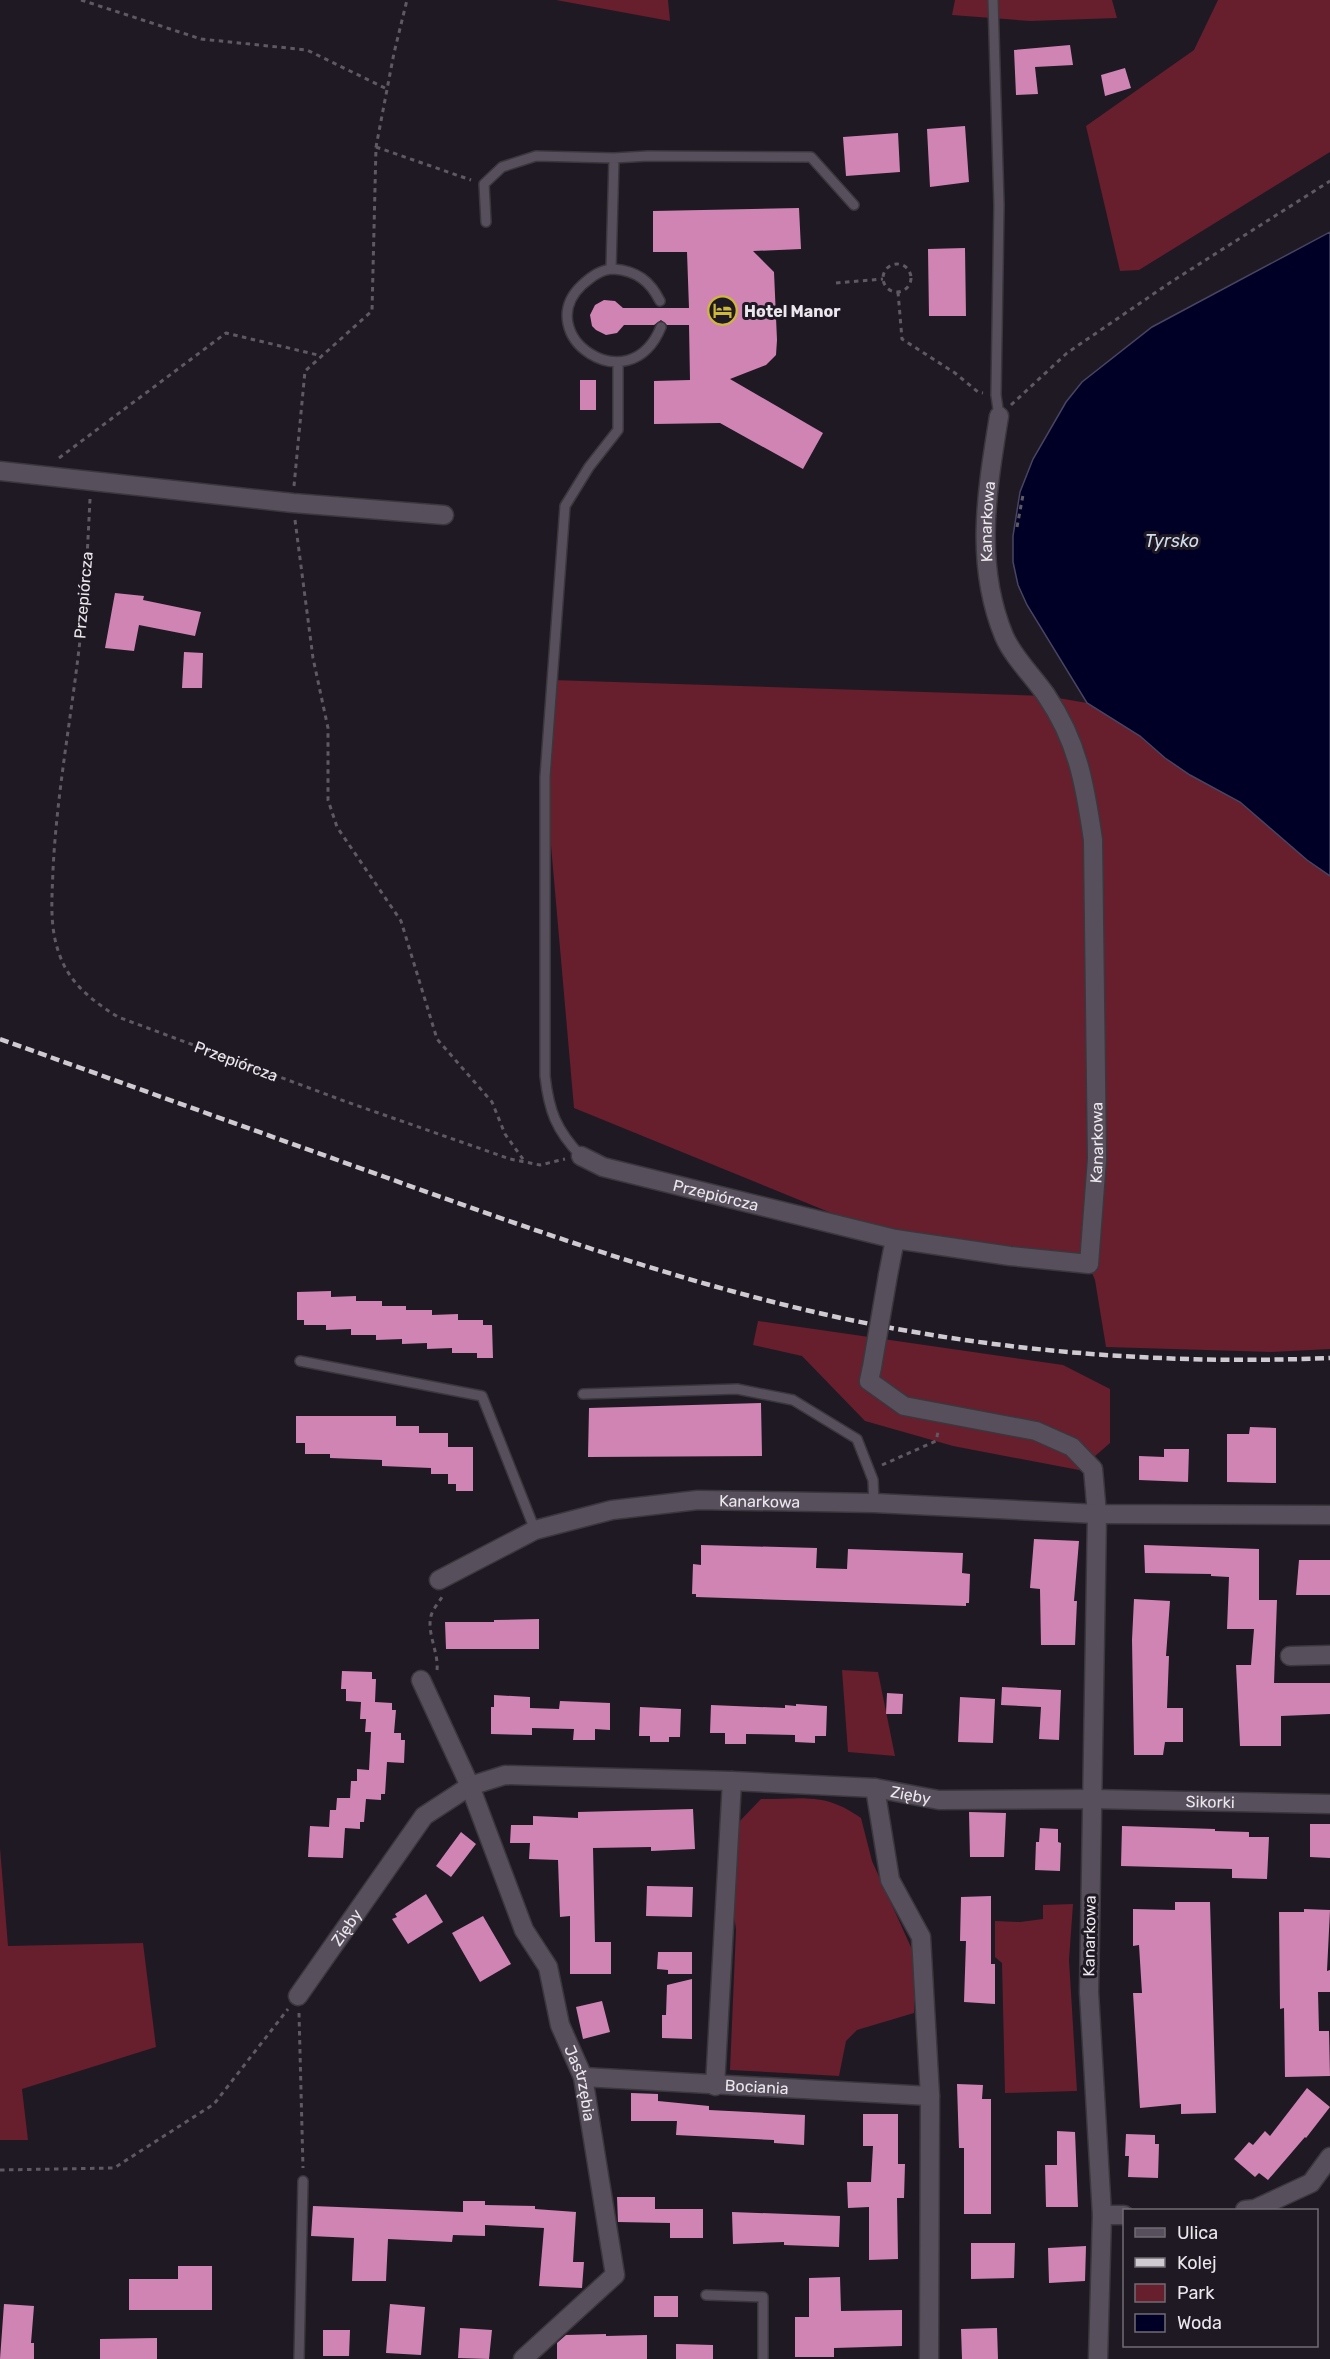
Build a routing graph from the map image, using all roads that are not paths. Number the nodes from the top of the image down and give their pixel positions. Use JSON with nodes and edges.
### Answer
{"nodes":[{"id":1,"x":993,"y":0,"type":"edge"},
{"id":2,"x":614,"y":158,"type":"junction"},
{"id":3,"x":854,"y":205,"type":"dead end"},
{"id":4,"x":486,"y":222,"type":"dead end"},
{"id":5,"x":611,"y":269,"type":"junction"},
{"id":6,"x":660,"y":301,"type":"dead end"},
{"id":7,"x":661,"y":327,"type":"dead end"},
{"id":8,"x":618,"y":362,"type":"junction"},
{"id":9,"x":999,"y":416,"type":"joint"},
{"id":10,"x":0,"y":471,"type":"edge"},
{"id":11,"x":444,"y":514,"type":"dead end"},
{"id":12,"x":581,"y":1156,"type":"joint"},
{"id":13,"x":895,"y":1239,"type":"junction"},
{"id":14,"x":300,"y":1361,"type":"dead end"},
{"id":15,"x":583,"y":1394,"type":"dead end"},
{"id":16,"x":874,"y":1503,"type":"junction"},
{"id":17,"x":1097,"y":1514,"type":"junction"},
{"id":18,"x":1330,"y":1515,"type":"edge"},
{"id":19,"x":535,"y":1530,"type":"junction"},
{"id":20,"x":442,"y":1579,"type":"road end"},
{"id":21,"x":1330,"y":1655,"type":"edge"},
{"id":22,"x":1290,"y":1656,"type":"dead end"},
{"id":23,"x":423,"y":1685,"type":"road end"},
{"id":24,"x":732,"y":1780,"type":"junction"},
{"id":25,"x":470,"y":1786,"type":"junction"},
{"id":26,"x":875,"y":1788,"type":"junction"},
{"id":27,"x":1091,"y":1799,"type":"junction"},
{"id":28,"x":1330,"y":1804,"type":"edge"},
{"id":29,"x":298,"y":1996,"type":"road end"},
{"id":30,"x":583,"y":2077,"type":"junction"},
{"id":31,"x":715,"y":2086,"type":"junction"},
{"id":32,"x":930,"y":2096,"type":"junction"},
{"id":33,"x":1330,"y":2157,"type":"edge"},
{"id":34,"x":303,"y":2181,"type":"road end"},
{"id":35,"x":1255,"y":2209,"type":"edge"},
{"id":36,"x":1102,"y":2215,"type":"junction"},
{"id":37,"x":1123,"y":2215,"type":"edge"},
{"id":38,"x":706,"y":2295,"type":"dead end"},
{"id":39,"x":299,"y":2359,"type":"edge"},
{"id":40,"x":523,"y":2359,"type":"edge"},
{"id":41,"x":763,"y":2359,"type":"edge"},
{"id":42,"x":929,"y":2359,"type":"edge"},
{"id":43,"x":1098,"y":2359,"type":"edge"}],
"edges":[{"from":1,"to":9,"type":"lane","name":"Kanarkowa"},
{"from":2,"to":3,"type":"lane"},
{"from":2,"to":4,"type":"lane"},
{"from":2,"to":5,"type":"lane"},
{"from":5,"to":6,"type":"lane"},
{"from":5,"to":8,"type":"lane"},
{"from":7,"to":8,"type":"lane"},
{"from":8,"to":12,"type":"lane"},
{"from":9,"to":13,"type":"street","name":"Kanarkowa"},
{"from":10,"to":11,"type":"street"},
{"from":12,"to":13,"type":"street","name":"Przepiórcza"},
{"from":13,"to":17,"type":"street","name":"Kanarkowa","bridge":true},
{"from":14,"to":19,"type":"lane"},
{"from":15,"to":16,"type":"lane"},
{"from":16,"to":17,"type":"street","name":"Kanarkowa"},
{"from":16,"to":19,"type":"street","name":"Kanarkowa"},
{"from":17,"to":18,"type":"street","name":"Kanarkowa"},
{"from":17,"to":27,"type":"street","name":"Kanarkowa"},
{"from":19,"to":20,"type":"street","name":"Kanarkowa"},
{"from":21,"to":22,"type":"street"},
{"from":23,"to":25,"type":"street","name":"Jastrzębia"},
{"from":24,"to":25,"type":"street","name":"Zięby"},
{"from":24,"to":26,"type":"street","name":"Zięby"},
{"from":24,"to":31,"type":"street"},
{"from":25,"to":29,"type":"street","name":"Zięby"},
{"from":25,"to":30,"type":"street","name":"Jastrzębia"},
{"from":26,"to":27,"type":"street","name":"Zięby"},
{"from":26,"to":32,"type":"street"},
{"from":27,"to":28,"type":"street","name":"Sikorki"},
{"from":27,"to":36,"type":"street","name":"Kanarkowa"},
{"from":30,"to":31,"type":"street","name":"Bociania"},
{"from":30,"to":40,"type":"street","name":"Jastrzębia"},
{"from":31,"to":32,"type":"street","name":"Bociania"},
{"from":32,"to":42,"type":"street"},
{"from":33,"to":35,"type":"street"},
{"from":34,"to":39,"type":"lane"},
{"from":36,"to":37,"type":"street"},
{"from":36,"to":43,"type":"street","name":"Kanarkowa"},
{"from":38,"to":41,"type":"lane"}]}
